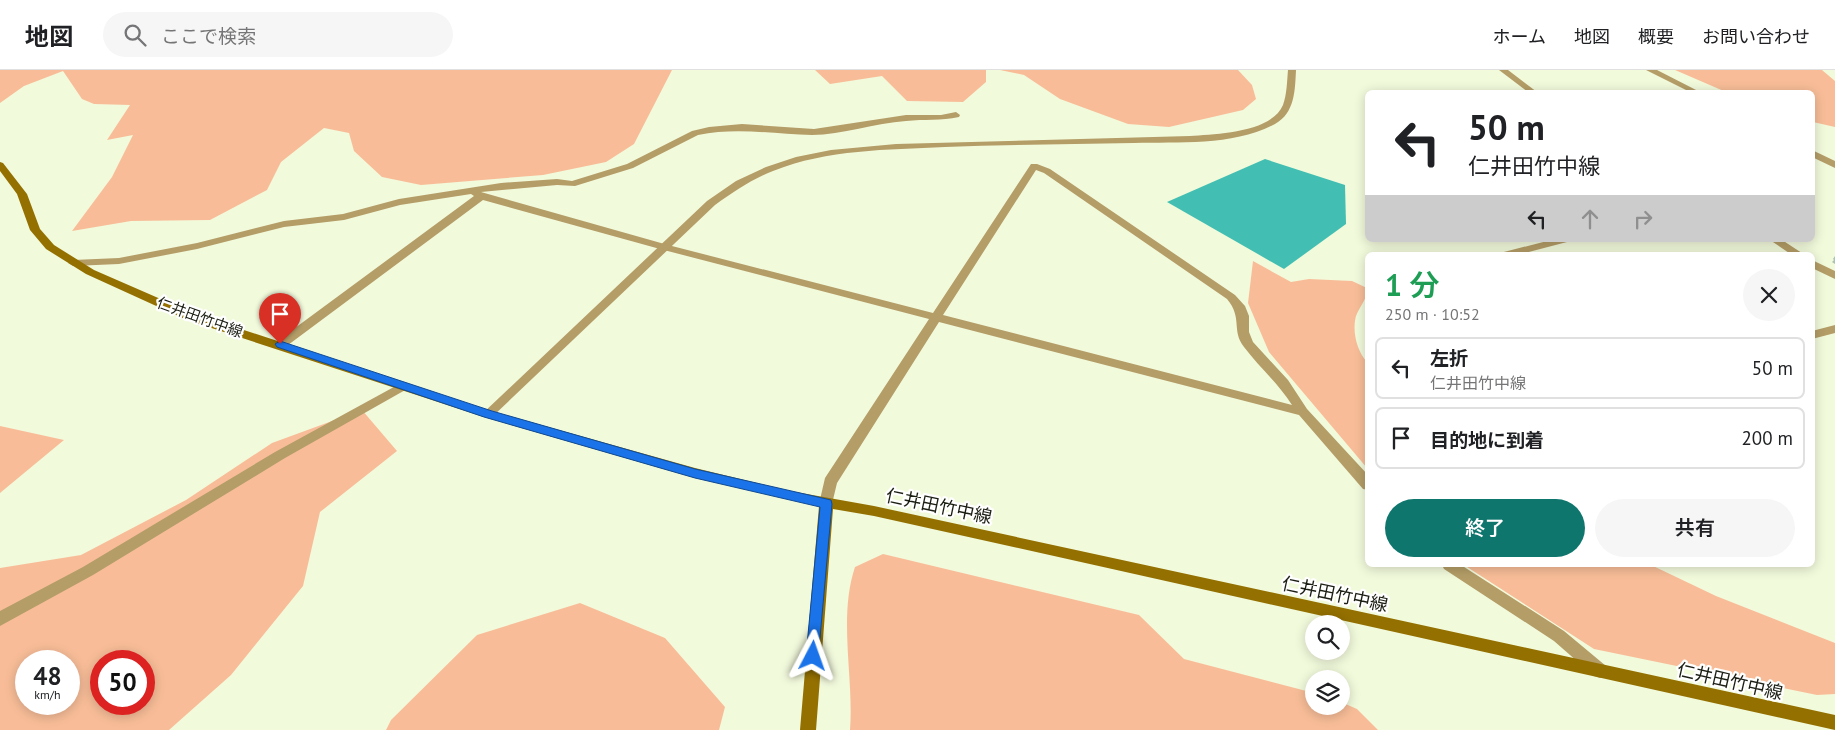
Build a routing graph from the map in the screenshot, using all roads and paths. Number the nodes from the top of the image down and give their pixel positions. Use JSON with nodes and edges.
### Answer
{"nodes":[{"id":1,"x":1292,"y":70,"type":"edge"},
{"id":2,"x":1503,"y":70,"type":"edge"},
{"id":3,"x":1650,"y":70,"type":"edge"},
{"id":4,"x":1530,"y":90,"type":"edge"},
{"id":5,"x":1692,"y":90,"type":"edge"},
{"id":6,"x":956,"y":114,"type":"dead end"},
{"id":7,"x":1815,"y":155,"type":"edge"},
{"id":8,"x":0,"y":165,"type":"edge"},
{"id":9,"x":1835,"y":165,"type":"edge"},
{"id":10,"x":477,"y":193,"type":"junction"},
{"id":11,"x":1555,"y":242,"type":"edge"},
{"id":12,"x":1778,"y":242,"type":"edge"},
{"id":13,"x":664,"y":247,"type":"junction"},
{"id":14,"x":1516,"y":252,"type":"edge"},
{"id":15,"x":1795,"y":252,"type":"edge"},
{"id":16,"x":74,"y":263,"type":"junction"},
{"id":17,"x":1815,"y":264,"type":"edge"},
{"id":18,"x":1835,"y":276,"type":"edge"},
{"id":19,"x":937,"y":316,"type":"junction"},
{"id":20,"x":1835,"y":329,"type":"edge"},
{"id":21,"x":1815,"y":334,"type":"edge"},
{"id":22,"x":280,"y":344,"type":"junction"},
{"id":23,"x":403,"y":386,"type":"junction"},
{"id":24,"x":1303,"y":412,"type":"junction"},
{"id":25,"x":488,"y":414,"type":"junction"},
{"id":26,"x":1365,"y":482,"type":"edge"},
{"id":27,"x":826,"y":504,"type":"junction"},
{"id":28,"x":1452,"y":567,"type":"edge"},
{"id":29,"x":0,"y":619,"type":"edge"},
{"id":30,"x":1600,"y":671,"type":"junction"},
{"id":31,"x":1835,"y":724,"type":"edge"},
{"id":32,"x":808,"y":730,"type":"edge"}],
"edges":[{"from":1,"to":13,"type":"street"},
{"from":2,"to":4,"type":"street"},
{"from":3,"to":5,"type":"street"},
{"from":6,"to":10,"type":"street"},
{"from":7,"to":9,"type":"street"},
{"from":8,"to":16,"type":"main road","name":"仁井田竹中線"},
{"from":10,"to":13,"type":"street"},
{"from":10,"to":16,"type":"street"},
{"from":10,"to":22,"type":"street"},
{"from":11,"to":14,"type":"street"},
{"from":12,"to":15,"type":"street"},
{"from":13,"to":19,"type":"street"},
{"from":13,"to":25,"type":"street"},
{"from":16,"to":22,"type":"main road","name":"仁井田竹中線"},
{"from":17,"to":18,"type":"street"},
{"from":19,"to":24,"type":"street"},
{"from":19,"to":24,"type":"street"},
{"from":19,"to":27,"type":"street"},
{"from":20,"to":21,"type":"street"},
{"from":22,"to":23,"type":"main road","name":"仁井田竹中線"},
{"from":23,"to":25,"type":"main road","name":"仁井田竹中線"},
{"from":23,"to":29,"type":"street"},
{"from":24,"to":26,"type":"street"},
{"from":25,"to":27,"type":"main road","name":"仁井田竹中線"},
{"from":27,"to":30,"type":"main road","name":"仁井田竹中線"},
{"from":27,"to":32,"type":"main road"},
{"from":28,"to":30,"type":"street"},
{"from":30,"to":31,"type":"main road","name":"仁井田竹中線"}]}
